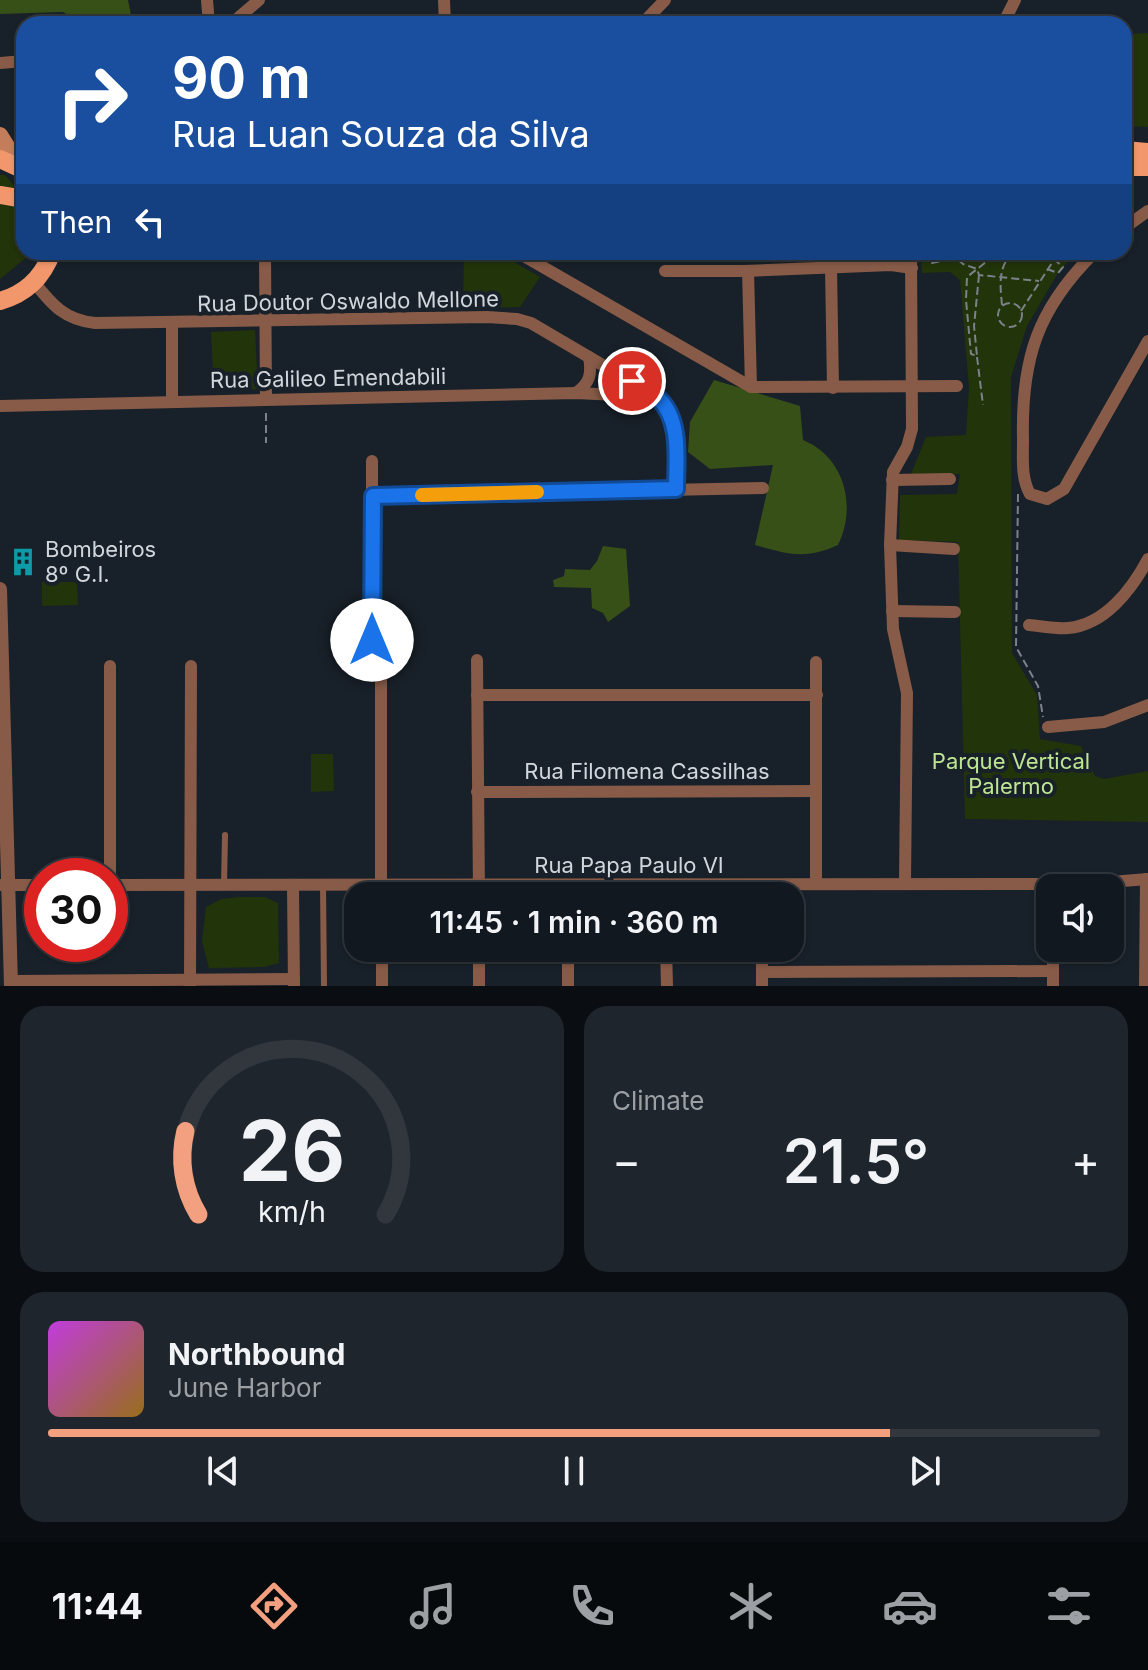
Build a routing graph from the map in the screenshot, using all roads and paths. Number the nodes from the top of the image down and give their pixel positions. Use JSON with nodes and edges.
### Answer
{"nodes":[{"id":1,"x":259,"y":0,"type":"edge"},
{"id":2,"x":245,"y":16,"type":"edge"},
{"id":3,"x":0,"y":135,"type":"edge"},
{"id":4,"x":16,"y":160,"type":"edge"},
{"id":5,"x":49,"y":260,"type":"edge"},
{"id":6,"x":265,"y":260,"type":"edge"},
{"id":7,"x":533,"y":260,"type":"edge"},
{"id":8,"x":912,"y":260,"type":"edge"},
{"id":9,"x":958,"y":260,"type":"edge"},
{"id":10,"x":988,"y":260,"type":"edge"},
{"id":11,"x":1006,"y":260,"type":"edge"},
{"id":12,"x":1087,"y":260,"type":"edge"},
{"id":13,"x":1055,"y":261,"type":"joint"},
{"id":14,"x":831,"y":267,"type":"junction"},
{"id":15,"x":912,"y":268,"type":"junction"},
{"id":16,"x":977,"y":269,"type":"junction"},
{"id":17,"x":1047,"y":269,"type":"junction"},
{"id":18,"x":665,"y":271,"type":"dead end"},
{"id":19,"x":748,"y":271,"type":"junction"},
{"id":20,"x":979,"y":275,"type":"junction"},
{"id":21,"x":1001,"y":277,"type":"junction"},
{"id":22,"x":1039,"y":281,"type":"junction"},
{"id":23,"x":34,"y":282,"type":"junction"},
{"id":24,"x":0,"y":302,"type":"edge"},
{"id":25,"x":1002,"y":306,"type":"junction"},
{"id":26,"x":1021,"y":311,"type":"junction"},
{"id":27,"x":264,"y":322,"type":"junction"},
{"id":28,"x":172,"y":323,"type":"junction"},
{"id":29,"x":1148,"y":341,"type":"edge"},
{"id":30,"x":977,"y":356,"type":"junction"},
{"id":31,"x":589,"y":357,"type":"junction"},
{"id":32,"x":957,"y":386,"type":"dead end"},
{"id":33,"x":751,"y":387,"type":"junction"},
{"id":34,"x":913,"y":387,"type":"junction"},
{"id":35,"x":833,"y":388,"type":"junction"},
{"id":36,"x":576,"y":393,"type":"junction"},
{"id":37,"x":657,"y":397,"type":"junction"},
{"id":38,"x":266,"y":399,"type":"junction"},
{"id":39,"x":172,"y":402,"type":"junction"},
{"id":40,"x":983,"y":405,"type":"dead end"},
{"id":41,"x":0,"y":406,"type":"edge"},
{"id":42,"x":266,"y":443,"type":"dead end"},
{"id":43,"x":372,"y":461,"type":"dead end"},
{"id":44,"x":1024,"y":478,"type":"junction"},
{"id":45,"x":950,"y":479,"type":"dead end"},
{"id":46,"x":892,"y":480,"type":"junction"},
{"id":47,"x":763,"y":488,"type":"dead end"},
{"id":48,"x":676,"y":489,"type":"junction"},
{"id":49,"x":373,"y":496,"type":"junction"},
{"id":50,"x":890,"y":545,"type":"junction"},
{"id":51,"x":954,"y":549,"type":"dead end"},
{"id":52,"x":1148,"y":559,"type":"edge"},
{"id":53,"x":0,"y":589,"type":"edge"},
{"id":54,"x":892,"y":611,"type":"junction"},
{"id":55,"x":955,"y":612,"type":"dead end"},
{"id":56,"x":1029,"y":625,"type":"dead end"},
{"id":57,"x":372,"y":640,"type":"dead end"},
{"id":58,"x":1,"y":649,"type":"edge"},
{"id":59,"x":477,"y":660,"type":"dead end"},
{"id":60,"x":381,"y":662,"type":"dead end"},
{"id":61,"x":816,"y":662,"type":"dead end"},
{"id":62,"x":110,"y":666,"type":"dead end"},
{"id":63,"x":191,"y":666,"type":"dead end"},
{"id":64,"x":477,"y":695,"type":"junction"},
{"id":65,"x":817,"y":695,"type":"junction"},
{"id":66,"x":1148,"y":705,"type":"edge"},
{"id":67,"x":1048,"y":727,"type":"joint"},
{"id":68,"x":2,"y":789,"type":"edge"},
{"id":69,"x":816,"y":791,"type":"junction"},
{"id":70,"x":477,"y":792,"type":"junction"},
{"id":71,"x":225,"y":835,"type":"dead end"},
{"id":72,"x":110,"y":858,"type":"edge"},
{"id":73,"x":1147,"y":879,"type":"edge"},
{"id":74,"x":1124,"y":881,"type":"edge"},
{"id":75,"x":381,"y":882,"type":"edge"},
{"id":76,"x":479,"y":882,"type":"edge"},
{"id":77,"x":905,"y":882,"type":"junction"},
{"id":78,"x":816,"y":883,"type":"junction"},
{"id":79,"x":5,"y":885,"type":"edge"},
{"id":80,"x":128,"y":885,"type":"edge"},
{"id":81,"x":191,"y":885,"type":"junction"},
{"id":82,"x":224,"y":885,"type":"junction"},
{"id":83,"x":293,"y":885,"type":"junction"},
{"id":84,"x":323,"y":885,"type":"junction"},
{"id":85,"x":804,"y":885,"type":"edge"},
{"id":86,"x":1036,"y":886,"type":"edge"},
{"id":87,"x":344,"y":887,"type":"edge"},
{"id":88,"x":382,"y":962,"type":"edge"},
{"id":89,"x":479,"y":962,"type":"edge"},
{"id":90,"x":568,"y":962,"type":"edge"},
{"id":91,"x":666,"y":962,"type":"edge"},
{"id":92,"x":762,"y":962,"type":"edge"},
{"id":93,"x":1053,"y":962,"type":"edge"},
{"id":94,"x":1053,"y":971,"type":"junction"},
{"id":95,"x":762,"y":972,"type":"junction"},
{"id":96,"x":190,"y":982,"type":"edge"},
{"id":97,"x":294,"y":982,"type":"edge"},
{"id":98,"x":11,"y":984,"type":"edge"},
{"id":99,"x":324,"y":986,"type":"edge"},
{"id":100,"x":382,"y":986,"type":"edge"},
{"id":101,"x":479,"y":986,"type":"edge"},
{"id":102,"x":568,"y":986,"type":"edge"},
{"id":103,"x":667,"y":986,"type":"edge"},
{"id":104,"x":762,"y":986,"type":"edge"},
{"id":105,"x":1053,"y":986,"type":"edge"},
{"id":106,"x":1145,"y":986,"type":"edge"}],
"edges":[{"from":1,"to":2,"type":"street"},
{"from":3,"to":4,"type":"main road"},
{"from":5,"to":23,"type":"main road"},
{"from":6,"to":27,"type":"street"},
{"from":7,"to":33,"type":"street"},
{"from":8,"to":15,"type":"street"},
{"from":9,"to":16,"type":"path"},
{"from":10,"to":16,"type":"path"},
{"from":11,"to":21,"type":"path"},
{"from":12,"to":44,"type":"street"},
{"from":13,"to":17,"type":"path"},
{"from":13,"to":17,"type":"path"},
{"from":14,"to":15,"type":"street"},
{"from":14,"to":19,"type":"street"},
{"from":14,"to":35,"type":"street"},
{"from":15,"to":34,"type":"street"},
{"from":16,"to":20,"type":"path"},
{"from":16,"to":30,"type":"path"},
{"from":17,"to":22,"type":"path"},
{"from":18,"to":19,"type":"street"},
{"from":19,"to":33,"type":"street"},
{"from":20,"to":21,"type":"path"},
{"from":20,"to":30,"type":"path"},
{"from":21,"to":22,"type":"path"},
{"from":21,"to":25,"type":"path"},
{"from":22,"to":26,"type":"path"},
{"from":23,"to":24,"type":"main road"},
{"from":23,"to":28,"type":"street","name":"Rua Doutor Oswaldo Mellone"},
{"from":25,"to":26,"type":"path"},
{"from":25,"to":26,"type":"path"},
{"from":27,"to":28,"type":"street","name":"Rua Doutor Oswaldo Mellone"},
{"from":27,"to":31,"type":"street","name":"Rua Doutor Oswaldo Mellone"},
{"from":27,"to":38,"type":"street"},
{"from":28,"to":39,"type":"street"},
{"from":29,"to":44,"type":"street"},
{"from":30,"to":40,"type":"path"},
{"from":31,"to":36,"type":"street"},
{"from":31,"to":37,"type":"street","name":"Rua Doutor Oswaldo Mellone"},
{"from":32,"to":34,"type":"street"},
{"from":33,"to":35,"type":"street"},
{"from":34,"to":35,"type":"street"},
{"from":34,"to":46,"type":"street"},
{"from":36,"to":37,"type":"street","name":"Rua Galileo Emendabili"},
{"from":36,"to":38,"type":"street","name":"Rua Galileo Emendabili"},
{"from":37,"to":48,"type":"street"},
{"from":38,"to":39,"type":"street","name":"Rua Galileo Emendabili"},
{"from":38,"to":42,"type":"path"},
{"from":39,"to":41,"type":"street","name":"Rua Galileo Emendabili"},
{"from":43,"to":49,"type":"street"},
{"from":44,"to":67,"type":"path"},
{"from":45,"to":46,"type":"street"},
{"from":46,"to":50,"type":"street"},
{"from":47,"to":48,"type":"street"},
{"from":48,"to":49,"type":"street"},
{"from":49,"to":57,"type":"street"},
{"from":50,"to":51,"type":"street"},
{"from":50,"to":54,"type":"street"},
{"from":52,"to":56,"type":"street"},
{"from":53,"to":58,"type":"street"},
{"from":54,"to":55,"type":"street"},
{"from":54,"to":77,"type":"street"},
{"from":58,"to":68,"type":"street"},
{"from":59,"to":64,"type":"street"},
{"from":60,"to":75,"type":"street"},
{"from":61,"to":65,"type":"street"},
{"from":62,"to":72,"type":"street"},
{"from":63,"to":81,"type":"street"},
{"from":64,"to":65,"type":"street"},
{"from":64,"to":70,"type":"street"},
{"from":65,"to":69,"type":"street"},
{"from":66,"to":67,"type":"street"},
{"from":68,"to":79,"type":"street"},
{"from":69,"to":70,"type":"street","name":"Rua Filomena Cassilhas"},
{"from":69,"to":78,"type":"street"},
{"from":70,"to":76,"type":"street"},
{"from":71,"to":82,"type":"lane"},
{"from":73,"to":74,"type":"street","name":"Rua Papa Paulo VI"},
{"from":73,"to":106,"type":"street"},
{"from":77,"to":78,"type":"street","name":"Rua Papa Paulo VI"},
{"from":77,"to":86,"type":"street","name":"Rua Papa Paulo VI"},
{"from":78,"to":85,"type":"street","name":"Rua Papa Paulo VI"},
{"from":79,"to":98,"type":"street"},
{"from":80,"to":81,"type":"street","name":"Rua Papa Paulo VI"},
{"from":81,"to":82,"type":"street","name":"Rua Papa Paulo VI"},
{"from":81,"to":96,"type":"street"},
{"from":82,"to":83,"type":"street","name":"Rua Papa Paulo VI"},
{"from":83,"to":84,"type":"street","name":"Rua Papa Paulo VI"},
{"from":83,"to":97,"type":"street"},
{"from":84,"to":87,"type":"street","name":"Rua Papa Paulo VI"},
{"from":84,"to":99,"type":"lane"},
{"from":88,"to":100,"type":"street"},
{"from":89,"to":101,"type":"street"},
{"from":90,"to":102,"type":"street"},
{"from":91,"to":103,"type":"street"},
{"from":92,"to":95,"type":"street"},
{"from":93,"to":94,"type":"street"},
{"from":94,"to":95,"type":"street"},
{"from":94,"to":105,"type":"street"},
{"from":95,"to":104,"type":"street"},
{"from":96,"to":97,"type":"street"},
{"from":96,"to":98,"type":"street"}]}
